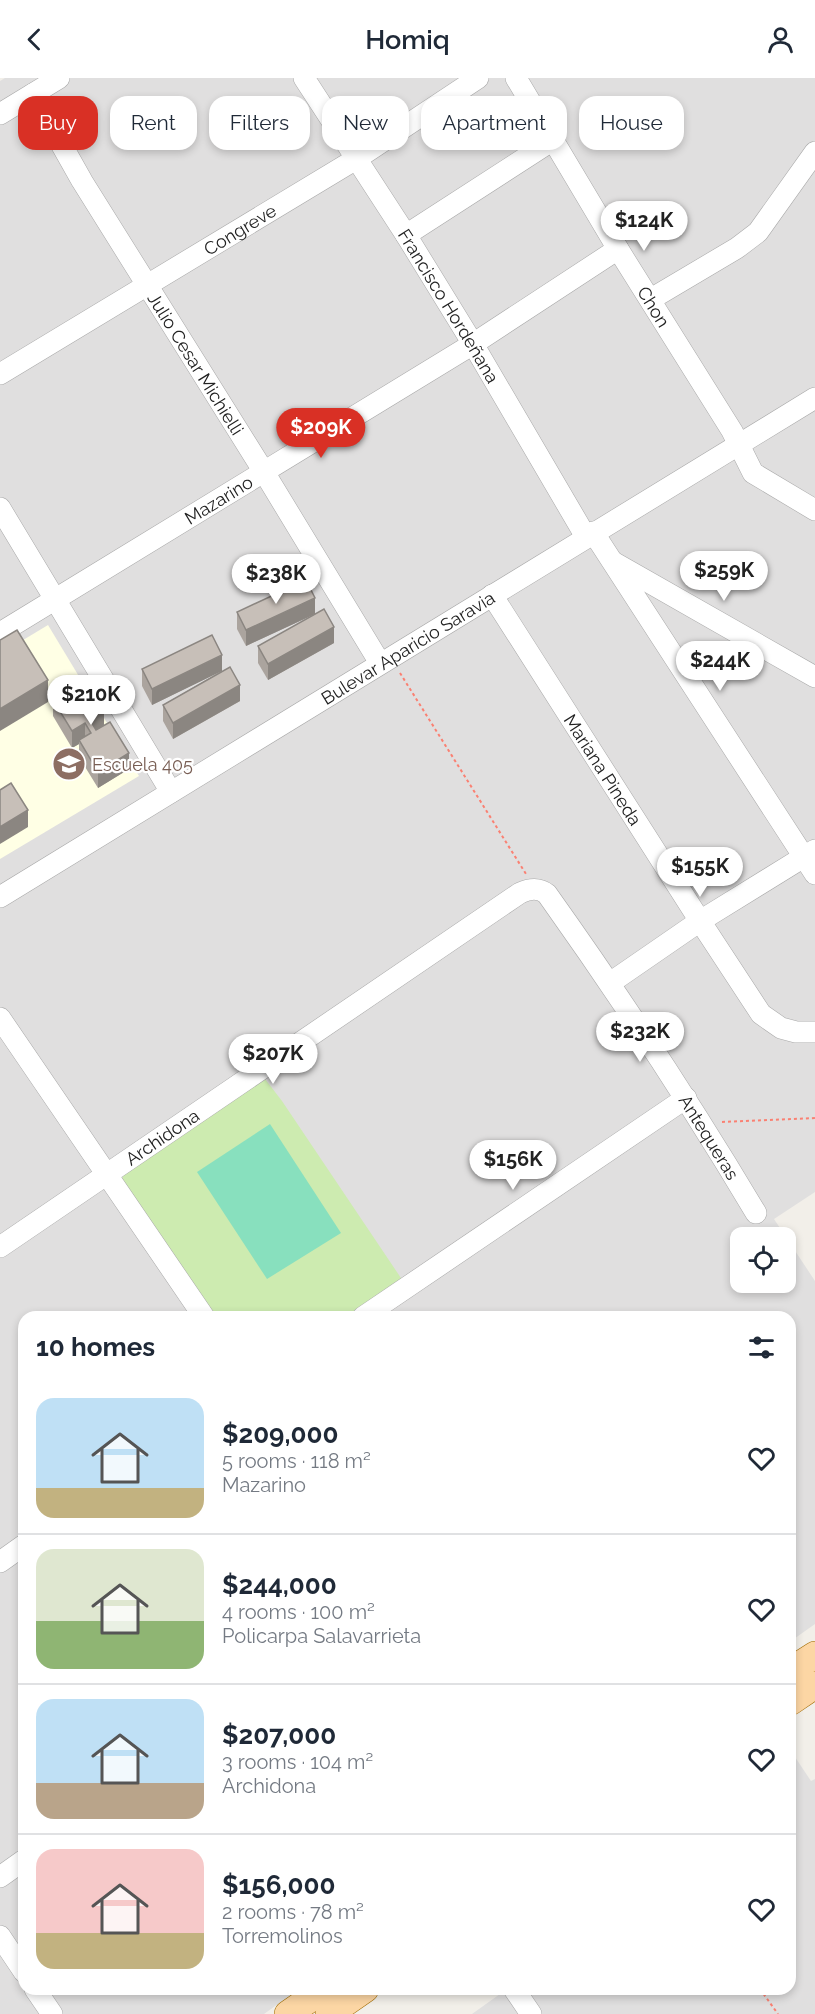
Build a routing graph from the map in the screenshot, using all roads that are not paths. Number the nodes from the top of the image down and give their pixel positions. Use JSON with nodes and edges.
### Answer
{"nodes":[{"id":1,"x":59,"y":78,"type":"edge"},
{"id":2,"x":304,"y":78,"type":"edge"},
{"id":3,"x":478,"y":78,"type":"edge"},
{"id":4,"x":516,"y":78,"type":"edge"},
{"id":5,"x":33,"y":94,"type":"junction"},
{"id":6,"x":527,"y":96,"type":"edge"},
{"id":7,"x":0,"y":114,"type":"edge"},
{"id":8,"x":538,"y":150,"type":"edge"},
{"id":9,"x":559,"y":150,"type":"edge"},
{"id":10,"x":815,"y":152,"type":"edge"},
{"id":11,"x":356,"y":159,"type":"junction"},
{"id":12,"x":406,"y":236,"type":"junction"},
{"id":13,"x":618,"y":249,"type":"junction"},
{"id":14,"x":147,"y":284,"type":"junction"},
{"id":15,"x":651,"y":299,"type":"junction"},
{"id":16,"x":472,"y":344,"type":"junction"},
{"id":17,"x":0,"y":374,"type":"edge"},
{"id":18,"x":814,"y":401,"type":"edge"},
{"id":19,"x":738,"y":444,"type":"junction"},
{"id":20,"x":264,"y":472,"type":"junction"},
{"id":21,"x":0,"y":508,"type":"edge"},
{"id":22,"x":815,"y":510,"type":"edge"},
{"id":23,"x":590,"y":534,"type":"junction"},
{"id":24,"x":613,"y":561,"type":"junction"},
{"id":25,"x":492,"y":594,"type":"junction"},
{"id":26,"x":54,"y":600,"type":"junction"},
{"id":27,"x":0,"y":633,"type":"edge"},
{"id":28,"x":385,"y":660,"type":"junction"},
{"id":29,"x":815,"y":677,"type":"edge"},
{"id":30,"x":171,"y":792,"type":"junction"},
{"id":31,"x":811,"y":860,"type":"edge"},
{"id":32,"x":535,"y":889,"type":"joint"},
{"id":33,"x":0,"y":897,"type":"edge"},
{"id":34,"x":700,"y":921,"type":"junction"},
{"id":35,"x":610,"y":983,"type":"junction"},
{"id":36,"x":0,"y":1018,"type":"edge"},
{"id":37,"x":815,"y":1032,"type":"edge"},
{"id":38,"x":686,"y":1098,"type":"junction"},
{"id":39,"x":107,"y":1174,"type":"junction"},
{"id":40,"x":756,"y":1214,"type":"dead end"},
{"id":41,"x":0,"y":1247,"type":"edge"},
{"id":42,"x":200,"y":1311,"type":"edge"},
{"id":43,"x":372,"y":1311,"type":"edge"},
{"id":44,"x":18,"y":1549,"type":"edge"},
{"id":45,"x":0,"y":1562,"type":"edge"},
{"id":46,"x":815,"y":1655,"type":"edge"},
{"id":47,"x":796,"y":1667,"type":"edge"},
{"id":48,"x":815,"y":1685,"type":"edge"},
{"id":49,"x":796,"y":1698,"type":"edge"},
{"id":50,"x":18,"y":1864,"type":"edge"},
{"id":51,"x":0,"y":1877,"type":"edge"},
{"id":52,"x":0,"y":1936,"type":"edge"},
{"id":53,"x":18,"y":1963,"type":"edge"},
{"id":54,"x":39,"y":1995,"type":"edge"},
{"id":55,"x":316,"y":1995,"type":"edge"},
{"id":56,"x":356,"y":1995,"type":"edge"},
{"id":57,"x":518,"y":1995,"type":"edge"},
{"id":58,"x":291,"y":2013,"type":"edge"},
{"id":59,"x":52,"y":2014,"type":"edge"},
{"id":60,"x":328,"y":2014,"type":"edge"},
{"id":61,"x":531,"y":2014,"type":"edge"}],
"edges":[{"from":1,"to":5,"type":"street"},
{"from":2,"to":11,"type":"street","name":"Francisco Hordeñana"},
{"from":3,"to":11,"type":"street","name":"Congreve"},
{"from":4,"to":6,"type":"street","name":"Chon"},
{"from":5,"to":7,"type":"street"},
{"from":5,"to":14,"type":"street","name":"Julio Cesar Michielli"},
{"from":8,"to":12,"type":"street"},
{"from":9,"to":13,"type":"street","name":"Chon"},
{"from":10,"to":15,"type":"street"},
{"from":11,"to":12,"type":"street","name":"Francisco Hordeñana"},
{"from":11,"to":14,"type":"street","name":"Congreve"},
{"from":12,"to":16,"type":"street","name":"Francisco Hordeñana"},
{"from":13,"to":15,"type":"street","name":"Chon"},
{"from":13,"to":16,"type":"street","name":"Mazarino"},
{"from":14,"to":17,"type":"street","name":"Congreve"},
{"from":14,"to":20,"type":"street","name":"Julio Cesar Michielli"},
{"from":15,"to":19,"type":"street","name":"Chon"},
{"from":16,"to":20,"type":"street","name":"Mazarino"},
{"from":16,"to":23,"type":"street","name":"Francisco Hordeñana"},
{"from":18,"to":19,"type":"street","name":"Bulevar Aparicio Saravia"},
{"from":19,"to":22,"type":"street","name":"Chon"},
{"from":19,"to":23,"type":"street","name":"Bulevar Aparicio Saravia"},
{"from":20,"to":26,"type":"street","name":"Mazarino"},
{"from":20,"to":28,"type":"street","name":"Julio Cesar Michielli"},
{"from":21,"to":26,"type":"street"},
{"from":23,"to":24,"type":"street","name":"Francisco Hordeñana"},
{"from":23,"to":25,"type":"street","name":"Bulevar Aparicio Saravia"},
{"from":24,"to":29,"type":"street"},
{"from":24,"to":31,"type":"street","name":"Francisco Hordeñana"},
{"from":25,"to":28,"type":"street","name":"Bulevar Aparicio Saravia"},
{"from":25,"to":34,"type":"street","name":"Mariana Pineda"},
{"from":26,"to":27,"type":"street","name":"Mazarino"},
{"from":26,"to":30,"type":"street"},
{"from":28,"to":30,"type":"street","name":"Bulevar Aparicio Saravia"},
{"from":30,"to":33,"type":"street","name":"Bulevar Aparicio Saravia"},
{"from":31,"to":34,"type":"street"},
{"from":32,"to":35,"type":"street","name":"Antequeras"},
{"from":32,"to":39,"type":"street","name":"Archidona"},
{"from":34,"to":35,"type":"street"},
{"from":34,"to":37,"type":"street","name":"Mariana Pineda"},
{"from":35,"to":38,"type":"street","name":"Antequeras"},
{"from":36,"to":39,"type":"street"},
{"from":38,"to":40,"type":"street","name":"Antequeras"},
{"from":38,"to":43,"type":"street"},
{"from":39,"to":41,"type":"street","name":"Archidona"},
{"from":39,"to":42,"type":"street"},
{"from":44,"to":45,"type":"street"},
{"from":46,"to":47,"type":"main road"},
{"from":48,"to":49,"type":"main road"},
{"from":50,"to":51,"type":"street"},
{"from":52,"to":53,"type":"street"},
{"from":54,"to":59,"type":"street"},
{"from":55,"to":58,"type":"main road"},
{"from":56,"to":60,"type":"main road"},
{"from":57,"to":61,"type":"street"}]}
